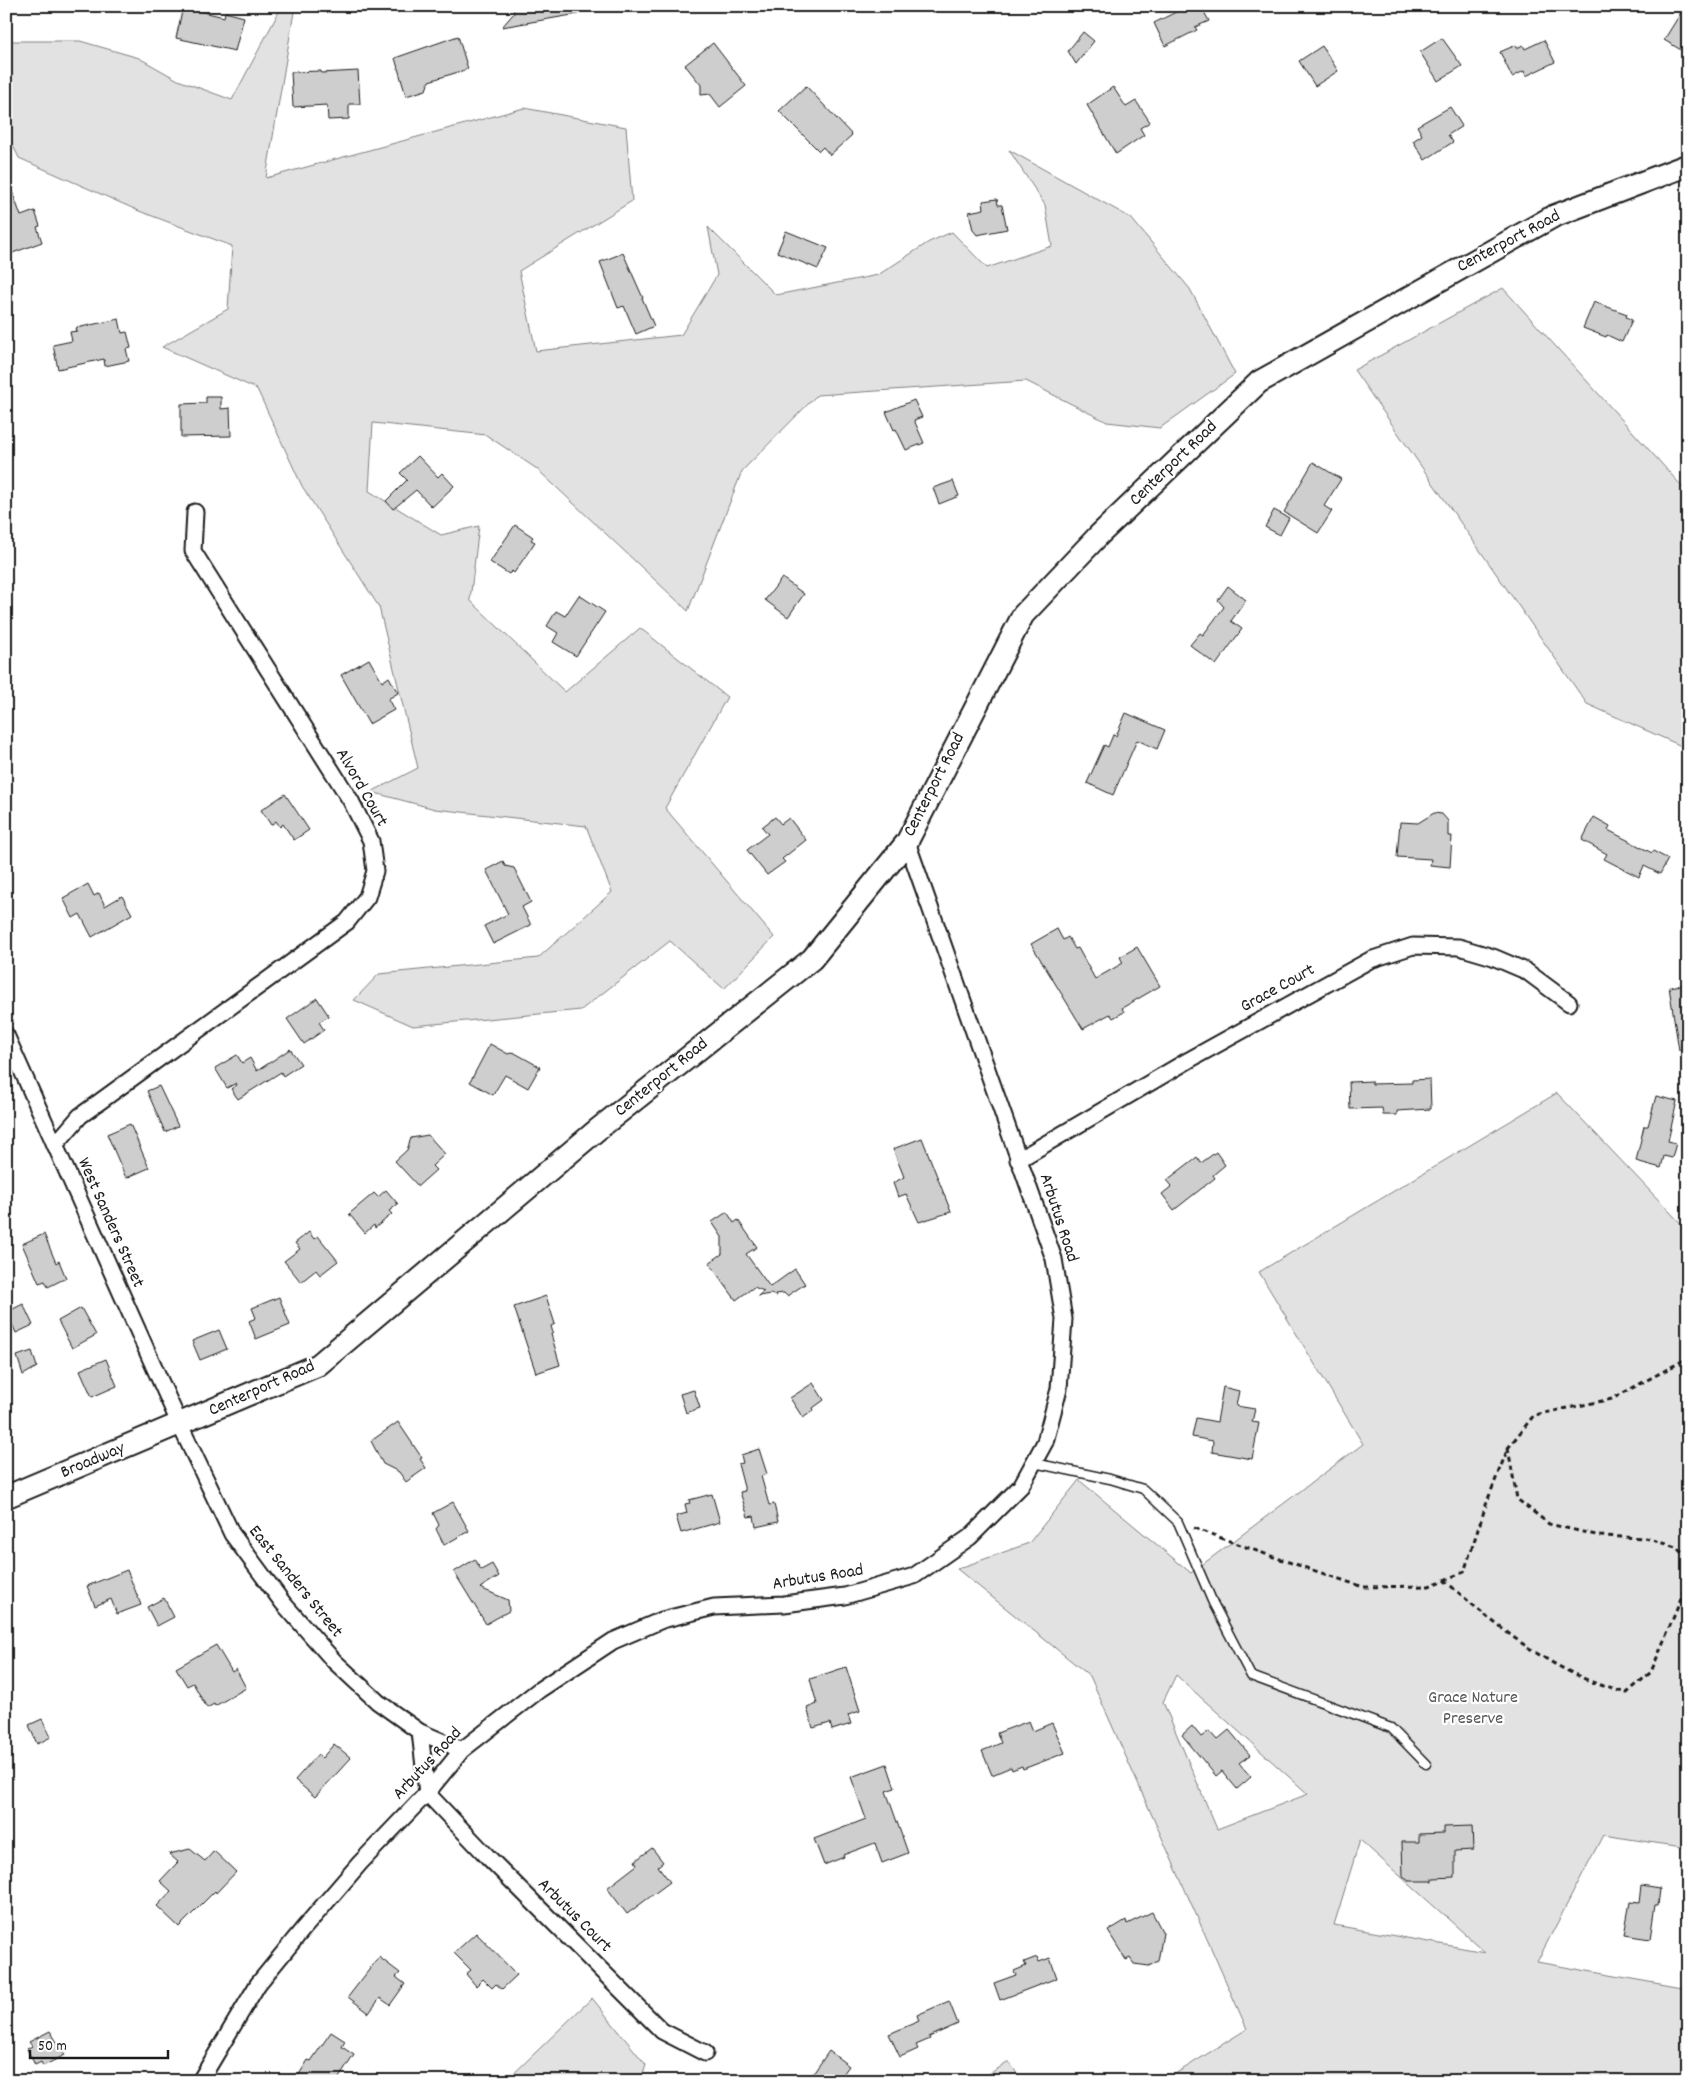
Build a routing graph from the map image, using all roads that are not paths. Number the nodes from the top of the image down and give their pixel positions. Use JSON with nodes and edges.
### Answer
{"nodes":[{"id":1,"x":1688,"y":165,"type":"edge"},
{"id":2,"x":195,"y":512,"type":"dead end"},
{"id":3,"x":907,"y":842,"type":"junction"},
{"id":4,"x":1569,"y":1003,"type":"dead end"},
{"id":5,"x":6,"y":1035,"type":"edge"},
{"id":6,"x":55,"y":1145,"type":"junction"},
{"id":7,"x":1018,"y":1160,"type":"junction"},
{"id":8,"x":180,"y":1425,"type":"junction"},
{"id":9,"x":1034,"y":1463,"type":"junction"},
{"id":10,"x":6,"y":1497,"type":"edge"},
{"id":11,"x":420,"y":1732,"type":"junction"},
{"id":12,"x":462,"y":1750,"type":"junction"},
{"id":13,"x":1426,"y":1764,"type":"dead end"},
{"id":14,"x":427,"y":1793,"type":"junction"},
{"id":15,"x":705,"y":2053,"type":"dead end"},
{"id":16,"x":200,"y":2081,"type":"edge"}],
"edges":[{"from":1,"to":3,"type":"main road","name":"Centerport Road"},
{"from":2,"to":6,"type":"street","name":"Alvord Court"},
{"from":3,"to":7,"type":"street","name":"Arbutus Road"},
{"from":3,"to":8,"type":"main road","name":"Centerport Road"},
{"from":4,"to":7,"type":"street","name":"Grace Court"},
{"from":5,"to":6,"type":"street","name":"West Sanders Street"},
{"from":6,"to":8,"type":"street","name":"West Sanders Street"},
{"from":7,"to":9,"type":"street","name":"Arbutus Road"},
{"from":8,"to":10,"type":"main road","name":"Broadway"},
{"from":8,"to":11,"type":"street","name":"East Sanders Street"},
{"from":9,"to":12,"type":"street","name":"Arbutus Road"},
{"from":9,"to":13,"type":"lane"},
{"from":11,"to":12,"type":"street","name":"East Sanders Street"},
{"from":11,"to":14,"type":"street"},
{"from":12,"to":14,"type":"street","name":"Arbutus Road"},
{"from":14,"to":15,"type":"street","name":"Arbutus Court"},
{"from":14,"to":16,"type":"street","name":"Arbutus Road"}]}
